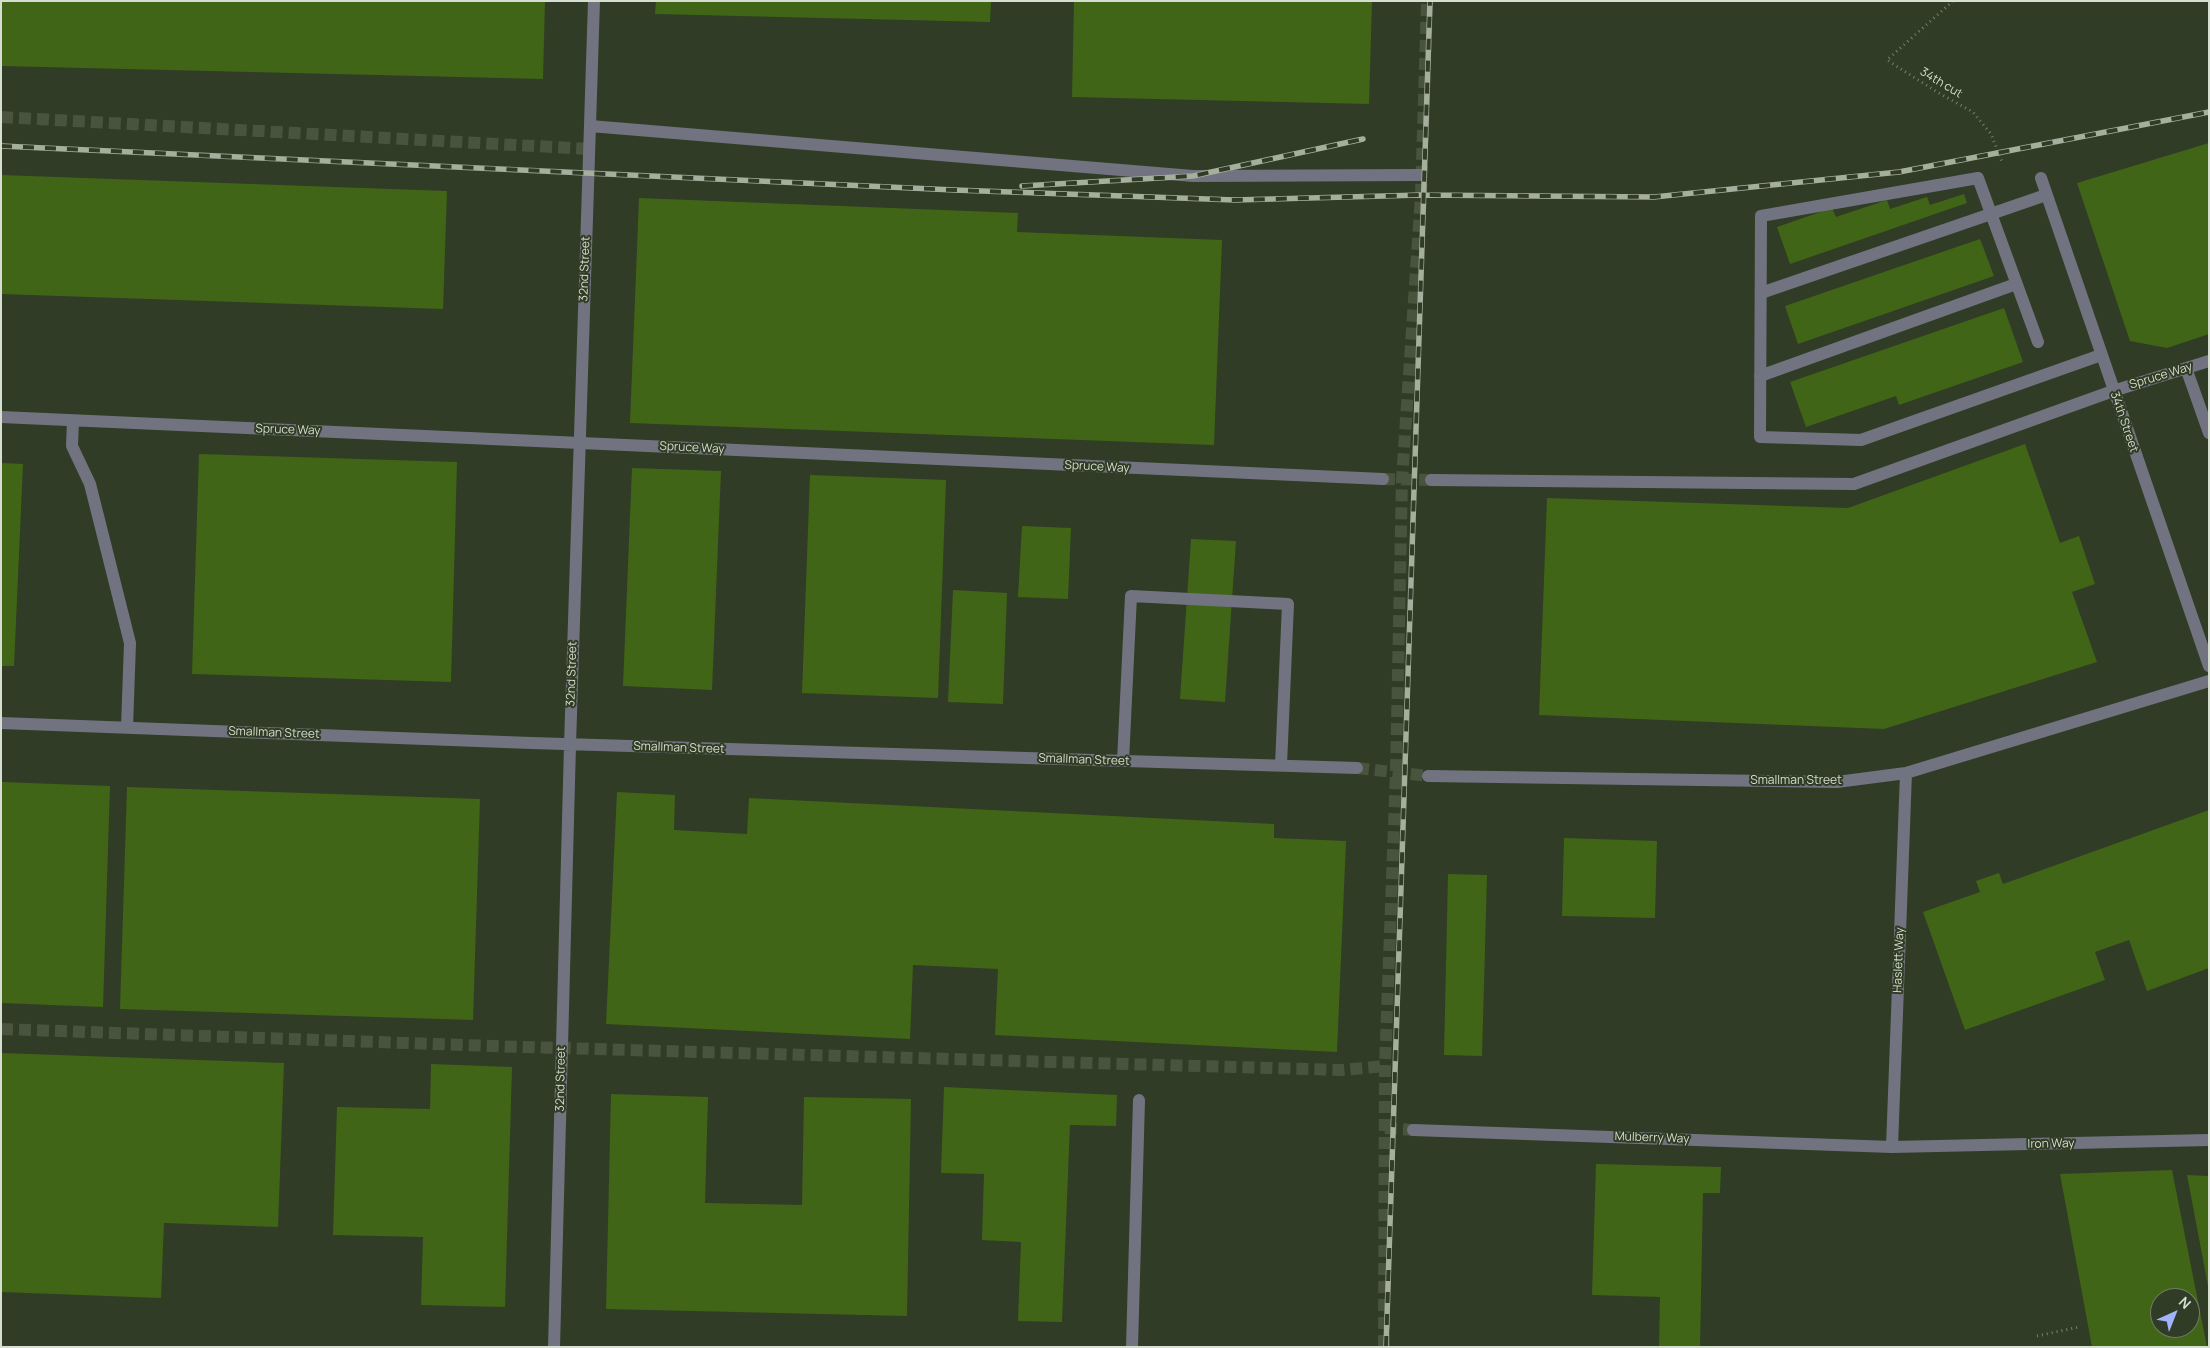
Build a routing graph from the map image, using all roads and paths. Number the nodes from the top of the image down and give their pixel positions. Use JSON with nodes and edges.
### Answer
{"nodes":[{"id":1,"x":594,"y":1,"type":"edge"},
{"id":2,"x":1953,"y":1,"type":"edge"},
{"id":3,"x":590,"y":126,"type":"junction"},
{"id":4,"x":1421,"y":175,"type":"dead end"},
{"id":5,"x":2041,"y":178,"type":"dead end"},
{"id":6,"x":2046,"y":195,"type":"junction"},
{"id":7,"x":2017,"y":205,"type":"junction"},
{"id":8,"x":1991,"y":214,"type":"junction"},
{"id":9,"x":2016,"y":284,"type":"junction"},
{"id":10,"x":1761,"y":293,"type":"junction"},
{"id":11,"x":2038,"y":342,"type":"dead end"},
{"id":12,"x":2101,"y":355,"type":"junction"},
{"id":13,"x":2209,"y":361,"type":"edge"},
{"id":14,"x":2186,"y":368,"type":"junction"},
{"id":15,"x":1760,"y":376,"type":"junction"},
{"id":16,"x":2113,"y":391,"type":"junction"},
{"id":17,"x":1,"y":417,"type":"edge"},
{"id":18,"x":73,"y":421,"type":"junction"},
{"id":19,"x":2209,"y":433,"type":"edge"},
{"id":20,"x":580,"y":443,"type":"junction"},
{"id":21,"x":1383,"y":479,"type":"tunnel mouth"},
{"id":22,"x":1431,"y":480,"type":"tunnel mouth"},
{"id":23,"x":2209,"y":666,"type":"edge"},
{"id":24,"x":2209,"y":681,"type":"edge"},
{"id":25,"x":1,"y":723,"type":"edge"},
{"id":26,"x":127,"y":727,"type":"junction"},
{"id":27,"x":570,"y":745,"type":"junction"},
{"id":28,"x":1124,"y":761,"type":"junction"},
{"id":29,"x":1281,"y":765,"type":"junction"},
{"id":30,"x":1357,"y":768,"type":"tunnel mouth"},
{"id":31,"x":1906,"y":773,"type":"junction"},
{"id":32,"x":1428,"y":776,"type":"tunnel mouth"},
{"id":33,"x":1139,"y":1100,"type":"dead end"},
{"id":34,"x":1412,"y":1130,"type":"tunnel mouth"},
{"id":35,"x":2209,"y":1140,"type":"edge"},
{"id":36,"x":1892,"y":1147,"type":"junction"},
{"id":37,"x":2079,"y":1327,"type":"dead end"},
{"id":38,"x":2037,"y":1336,"type":"dead end"},
{"id":39,"x":554,"y":1347,"type":"edge"},
{"id":40,"x":1132,"y":1347,"type":"edge"}],
"edges":[{"from":1,"to":3,"type":"street","name":"32nd Street"},
{"from":2,"to":7,"type":"path","name":"34th cut"},
{"from":3,"to":4,"type":"street"},
{"from":3,"to":20,"type":"street","name":"32nd Street"},
{"from":5,"to":6,"type":"street","name":"34th Street"},
{"from":6,"to":7,"type":"street"},
{"from":6,"to":12,"type":"street","name":"34th Street"},
{"from":7,"to":8,"type":"street"},
{"from":8,"to":9,"type":"street"},
{"from":8,"to":10,"type":"street"},
{"from":8,"to":10,"type":"street"},
{"from":9,"to":11,"type":"street"},
{"from":9,"to":15,"type":"street"},
{"from":10,"to":15,"type":"street"},
{"from":12,"to":15,"type":"street"},
{"from":12,"to":16,"type":"street","name":"34th Street"},
{"from":13,"to":14,"type":"street","name":"Spruce Way"},
{"from":14,"to":16,"type":"street","name":"Spruce Way"},
{"from":14,"to":19,"type":"street"},
{"from":16,"to":22,"type":"street","name":"Spruce Way"},
{"from":16,"to":23,"type":"street","name":"34th Street"},
{"from":17,"to":18,"type":"street","name":"Spruce Way"},
{"from":18,"to":20,"type":"street","name":"Spruce Way"},
{"from":18,"to":26,"type":"street"},
{"from":20,"to":21,"type":"street","name":"Spruce Way"},
{"from":20,"to":27,"type":"street","name":"32nd Street"},
{"from":24,"to":31,"type":"street","name":"Smallman Street"},
{"from":25,"to":26,"type":"street","name":"Smallman Street"},
{"from":26,"to":27,"type":"street","name":"Smallman Street"},
{"from":27,"to":28,"type":"street","name":"Smallman Street"},
{"from":27,"to":39,"type":"street","name":"32nd Street"},
{"from":28,"to":29,"type":"street","name":"Smallman Street"},
{"from":28,"to":29,"type":"street"},
{"from":29,"to":30,"type":"street","name":"Smallman Street"},
{"from":31,"to":32,"type":"street","name":"Smallman Street"},
{"from":31,"to":36,"type":"street","name":"Haslett Way"},
{"from":33,"to":40,"type":"street"},
{"from":34,"to":36,"type":"street","name":"Mulberry Way"},
{"from":35,"to":36,"type":"street","name":"Iron Way"},
{"from":37,"to":38,"type":"path"}]}
